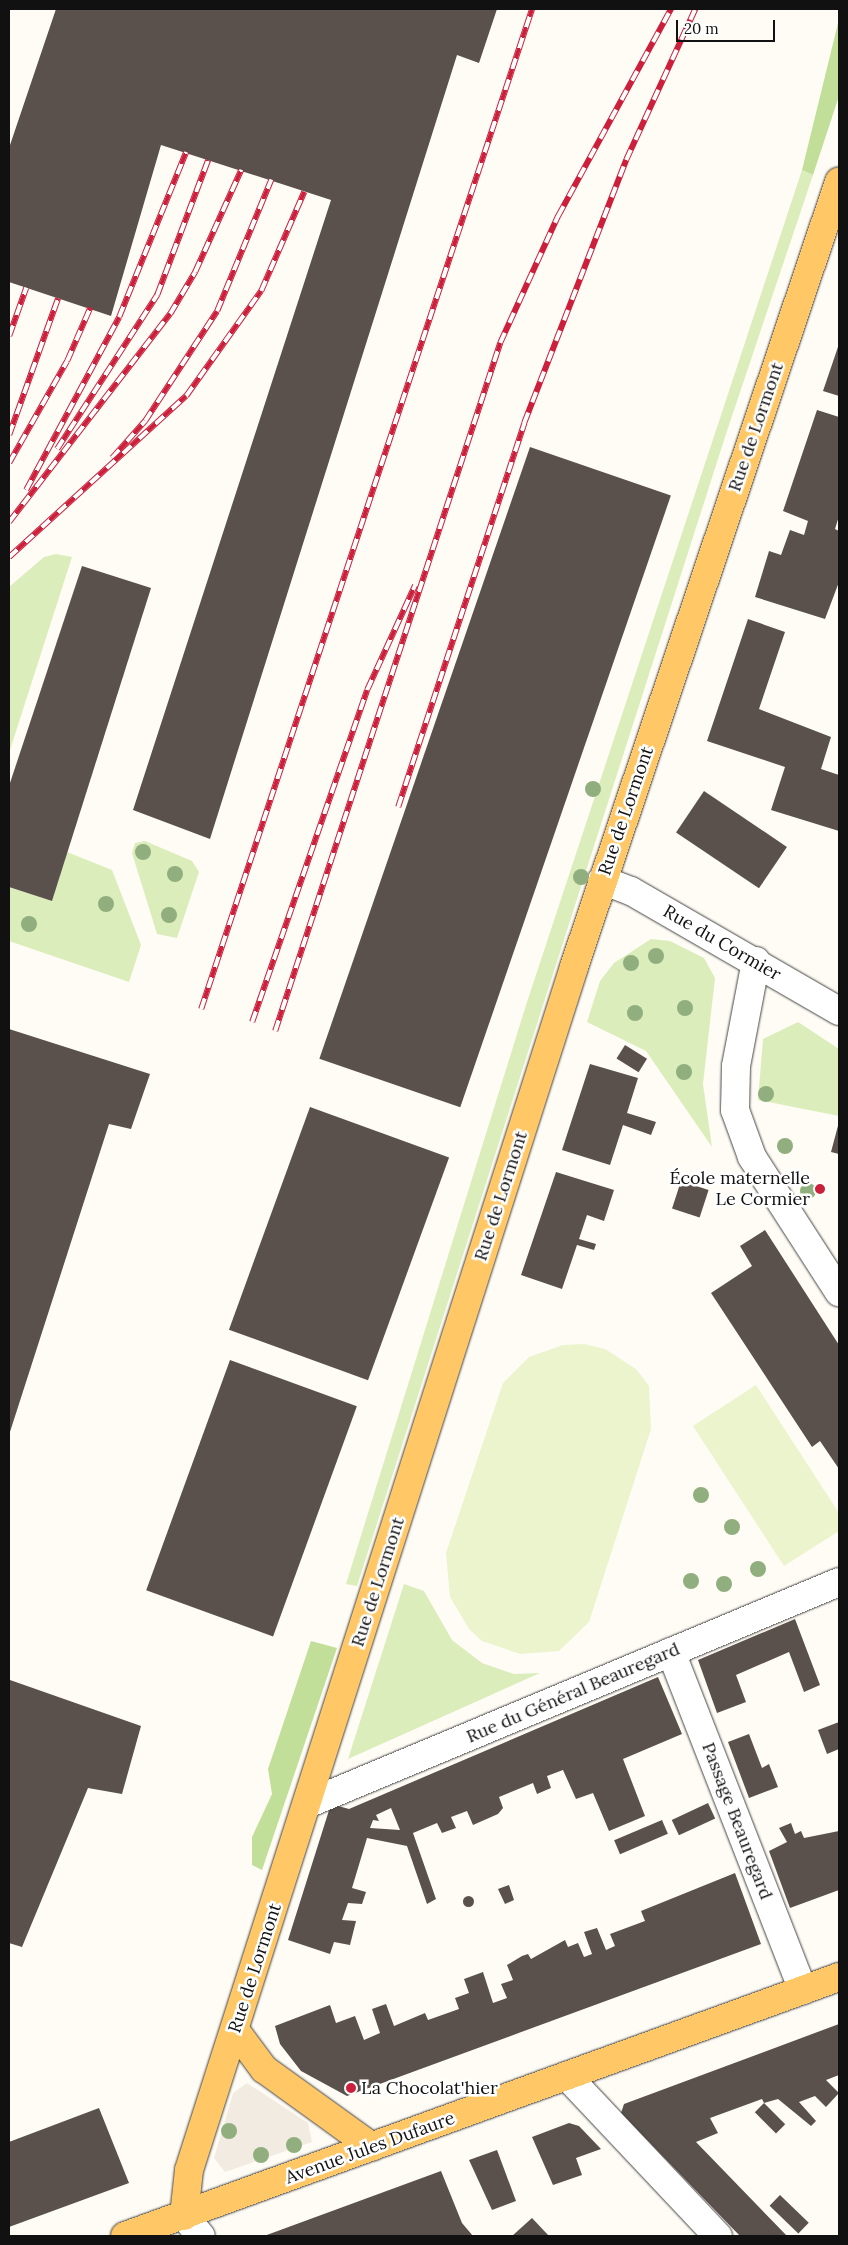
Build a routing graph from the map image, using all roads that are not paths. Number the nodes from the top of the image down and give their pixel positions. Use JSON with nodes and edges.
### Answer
{"nodes":[{"id":1,"x":839,"y":182,"type":"edge"},
{"id":2,"x":602,"y":880,"type":"junction"},
{"id":3,"x":756,"y":961,"type":"junction"},
{"id":4,"x":839,"y":1011,"type":"edge"},
{"id":5,"x":839,"y":1292,"type":"edge"},
{"id":6,"x":839,"y":1582,"type":"edge"},
{"id":7,"x":671,"y":1652,"type":"junction"},
{"id":8,"x":307,"y":1804,"type":"junction"},
{"id":9,"x":839,"y":1976,"type":"edge"},
{"id":10,"x":803,"y":1990,"type":"junction"},
{"id":11,"x":235,"y":2030,"type":"junction"},
{"id":12,"x":567,"y":2076,"type":"junction"},
{"id":13,"x":372,"y":2147,"type":"junction"},
{"id":14,"x":192,"y":2226,"type":"edge"},
{"id":15,"x":126,"y":2236,"type":"edge"},
{"id":16,"x":718,"y":2236,"type":"edge"}],
"edges":[{"from":1,"to":2,"type":"main road","name":"Rue de Lormont"},
{"from":2,"to":3,"type":"street","name":"Rue du Cormier"},
{"from":2,"to":8,"type":"main road","name":"Rue de Lormont"},
{"from":3,"to":4,"type":"street","name":"Rue du Cormier"},
{"from":3,"to":5,"type":"street"},
{"from":6,"to":7,"type":"street","name":"Rue du Général Beauregard"},
{"from":7,"to":8,"type":"street","name":"Rue du Général Beauregard"},
{"from":7,"to":10,"type":"street","name":"Passage Beauregard"},
{"from":8,"to":11,"type":"main road","name":"Rue de Lormont"},
{"from":9,"to":10,"type":"main road","name":"Avenue Jules Dufaure"},
{"from":10,"to":12,"type":"main road","name":"Avenue Jules Dufaure"},
{"from":11,"to":13,"type":"main road"},
{"from":11,"to":14,"type":"main road","name":"Rue de Lormont"},
{"from":12,"to":13,"type":"main road","name":"Avenue Jules Dufaure"},
{"from":12,"to":16,"type":"street"},
{"from":13,"to":14,"type":"main road","name":"Avenue Jules Dufaure"},
{"from":14,"to":15,"type":"main road","name":"Avenue Jules Dufaure"}]}
